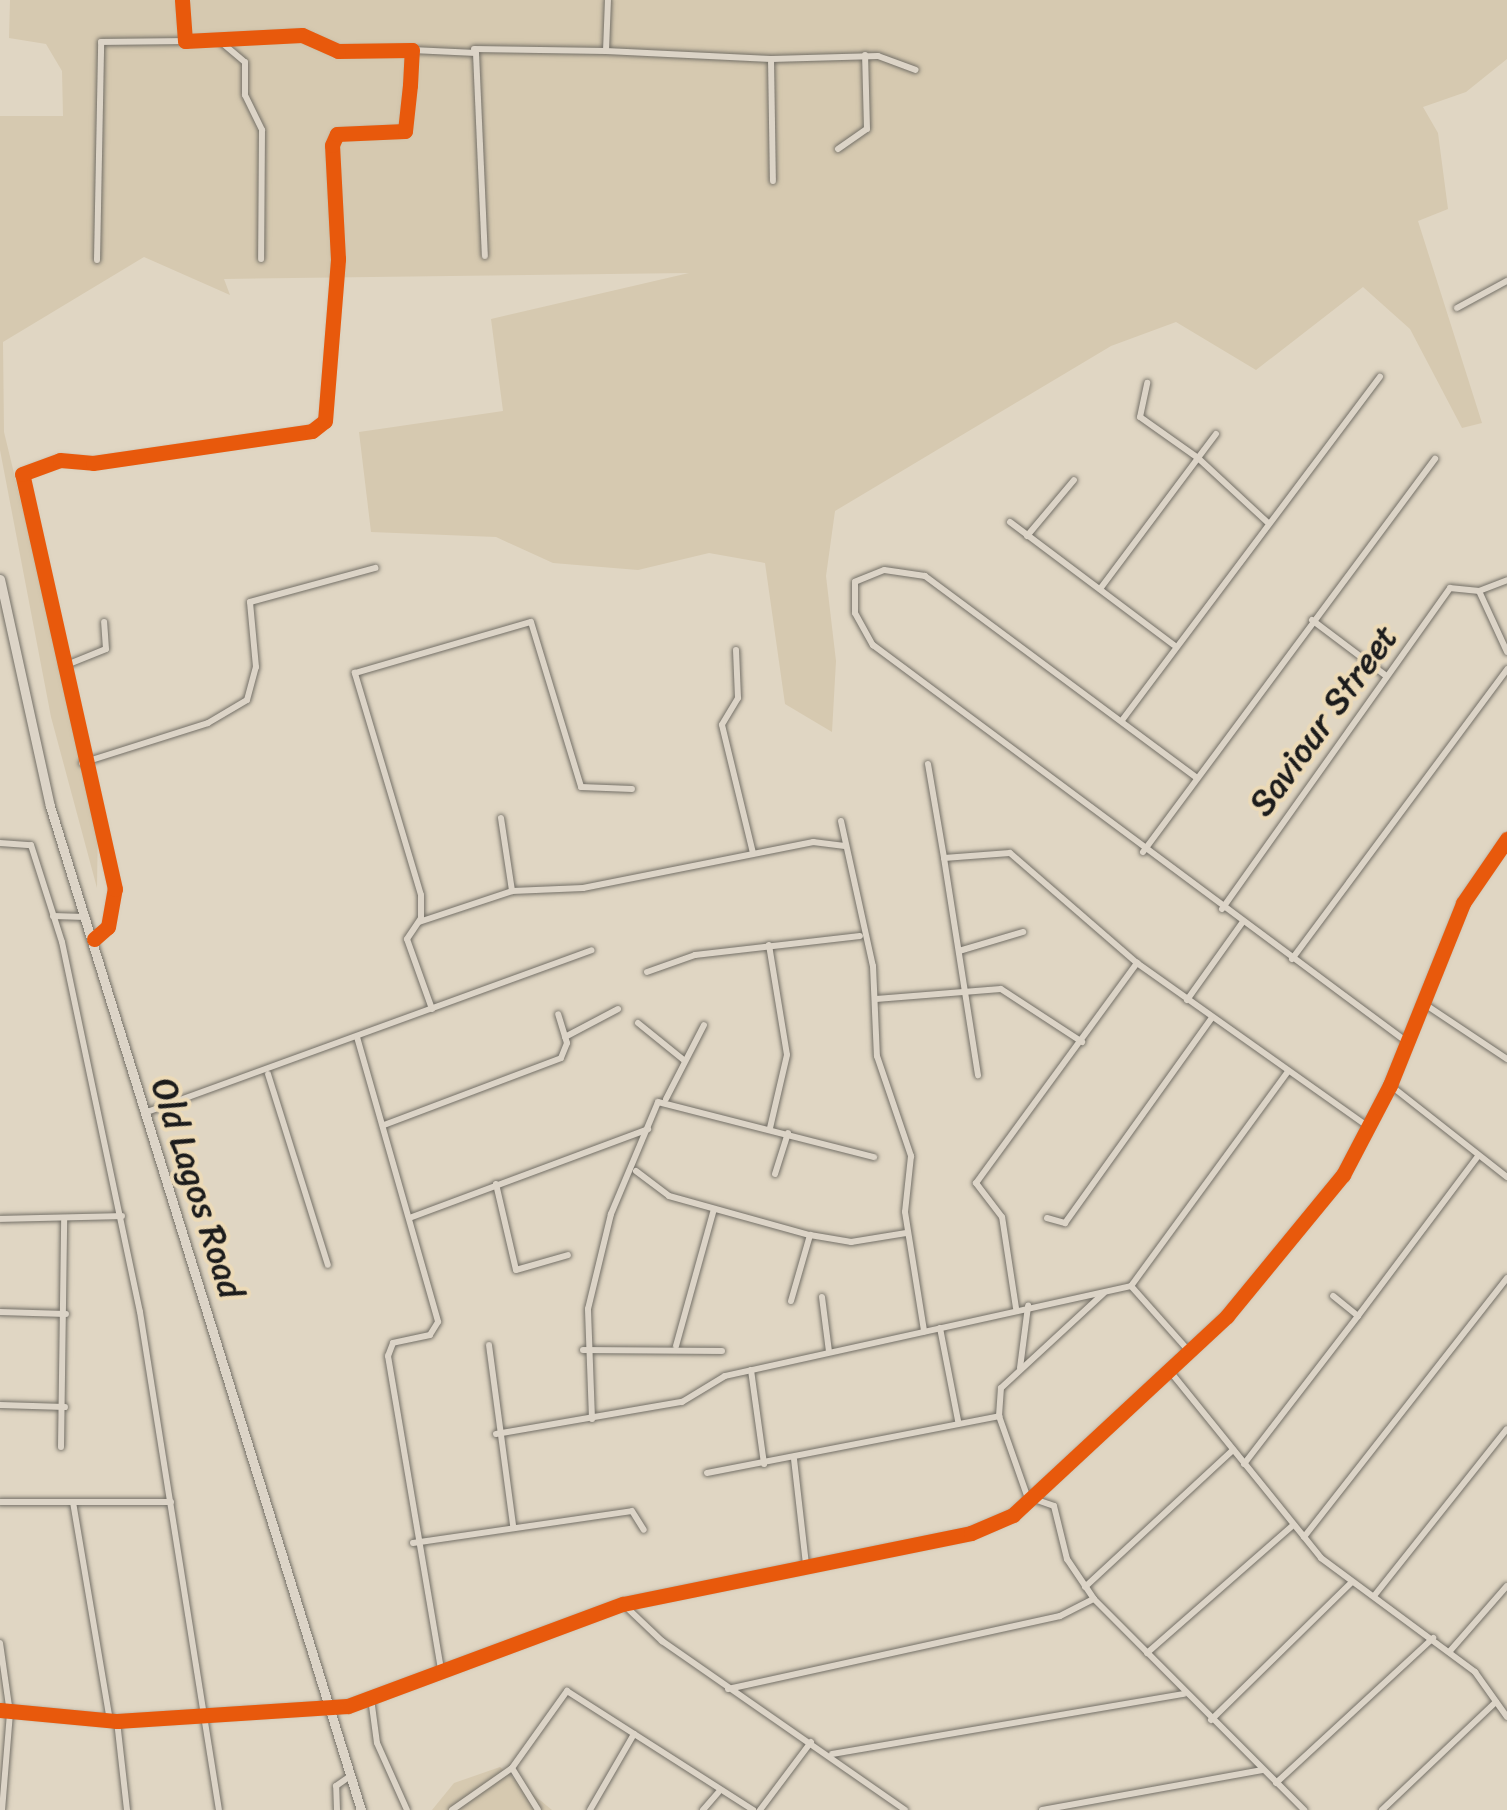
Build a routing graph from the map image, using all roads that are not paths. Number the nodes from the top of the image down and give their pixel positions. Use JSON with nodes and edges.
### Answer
{"nodes":[{"id":1,"x":182,"y":0,"type":"edge"},
{"id":2,"x":608,"y":0,"type":"edge"},
{"id":3,"x":185,"y":41,"type":"junction"},
{"id":4,"x":222,"y":42,"type":"junction"},
{"id":5,"x":474,"y":49,"type":"junction"},
{"id":6,"x":412,"y":50,"type":"junction"},
{"id":7,"x":606,"y":51,"type":"junction"},
{"id":8,"x":864,"y":55,"type":"junction"},
{"id":9,"x":771,"y":59,"type":"junction"},
{"id":10,"x":916,"y":70,"type":"dead end"},
{"id":11,"x":838,"y":149,"type":"dead end"},
{"id":12,"x":773,"y":181,"type":"dead end"},
{"id":13,"x":485,"y":256,"type":"dead end"},
{"id":14,"x":260,"y":258,"type":"dead end"},
{"id":15,"x":97,"y":260,"type":"dead end"},
{"id":16,"x":1507,"y":281,"type":"edge"},
{"id":17,"x":1457,"y":308,"type":"dead end"},
{"id":18,"x":1380,"y":378,"type":"dead end"},
{"id":19,"x":1147,"y":384,"type":"dead end"},
{"id":20,"x":1216,"y":434,"type":"dead end"},
{"id":21,"x":1198,"y":458,"type":"junction"},
{"id":22,"x":1435,"y":458,"type":"dead end"},
{"id":23,"x":1074,"y":480,"type":"dead end"},
{"id":24,"x":1010,"y":522,"type":"dead end"},
{"id":25,"x":1267,"y":522,"type":"junction"},
{"id":26,"x":1027,"y":536,"type":"junction"},
{"id":27,"x":375,"y":568,"type":"dead end"},
{"id":28,"x":0,"y":579,"type":"edge"},
{"id":29,"x":1507,"y":580,"type":"edge"},
{"id":30,"x":1100,"y":589,"type":"junction"},
{"id":31,"x":1479,"y":591,"type":"junction"},
{"id":32,"x":1312,"y":620,"type":"junction"},
{"id":33,"x":104,"y":622,"type":"dead end"},
{"id":34,"x":1174,"y":644,"type":"junction"},
{"id":35,"x":736,"y":650,"type":"dead end"},
{"id":36,"x":1507,"y":652,"type":"edge"},
{"id":37,"x":64,"y":666,"type":"junction"},
{"id":38,"x":1507,"y":669,"type":"edge"},
{"id":39,"x":1385,"y":675,"type":"junction"},
{"id":40,"x":1123,"y":719,"type":"junction"},
{"id":41,"x":82,"y":763,"type":"junction"},
{"id":42,"x":928,"y":764,"type":"dead end"},
{"id":43,"x":1198,"y":778,"type":"junction"},
{"id":44,"x":632,"y":790,"type":"dead end"},
{"id":45,"x":500,"y":818,"type":"dead end"},
{"id":46,"x":841,"y":821,"type":"dead end"},
{"id":47,"x":1507,"y":839,"type":"edge"},
{"id":48,"x":0,"y":843,"type":"edge"},
{"id":49,"x":846,"y":846,"type":"junction"},
{"id":50,"x":1143,"y":852,"type":"junction"},
{"id":51,"x":753,"y":853,"type":"junction"},
{"id":52,"x":944,"y":858,"type":"junction"},
{"id":53,"x":512,"y":891,"type":"junction"},
{"id":54,"x":1222,"y":909,"type":"junction"},
{"id":55,"x":53,"y":916,"type":"junction"},
{"id":56,"x":87,"y":918,"type":"junction"},
{"id":57,"x":419,"y":922,"type":"junction"},
{"id":58,"x":1242,"y":924,"type":"junction"},
{"id":59,"x":1023,"y":932,"type":"dead end"},
{"id":60,"x":860,"y":936,"type":"junction"},
{"id":61,"x":94,"y":939,"type":"junction"},
{"id":62,"x":769,"y":946,"type":"junction"},
{"id":63,"x":592,"y":950,"type":"dead end"},
{"id":64,"x":959,"y":951,"type":"junction"},
{"id":65,"x":1292,"y":959,"type":"junction"},
{"id":66,"x":1138,"y":962,"type":"junction"},
{"id":67,"x":647,"y":972,"type":"dead end"},
{"id":68,"x":964,"y":988,"type":"junction"},
{"id":69,"x":876,"y":1000,"type":"junction"},
{"id":70,"x":1187,"y":1000,"type":"junction"},
{"id":71,"x":1423,"y":1003,"type":"junction"},
{"id":72,"x":618,"y":1008,"type":"dead end"},
{"id":73,"x":432,"y":1009,"type":"junction"},
{"id":74,"x":558,"y":1014,"type":"dead end"},
{"id":75,"x":1212,"y":1018,"type":"junction"},
{"id":76,"x":638,"y":1023,"type":"dead end"},
{"id":77,"x":704,"y":1025,"type":"dead end"},
{"id":78,"x":566,"y":1037,"type":"junction"},
{"id":79,"x":358,"y":1038,"type":"junction"},
{"id":80,"x":1082,"y":1042,"type":"junction"},
{"id":81,"x":1407,"y":1042,"type":"junction"},
{"id":82,"x":1507,"y":1059,"type":"edge"},
{"id":83,"x":684,"y":1061,"type":"junction"},
{"id":84,"x":1287,"y":1073,"type":"junction"},
{"id":85,"x":268,"y":1074,"type":"junction"},
{"id":86,"x":978,"y":1074,"type":"dead end"},
{"id":87,"x":1390,"y":1085,"type":"junction"},
{"id":88,"x":666,"y":1099,"type":"junction"},
{"id":89,"x":147,"y":1112,"type":"junction"},
{"id":90,"x":384,"y":1124,"type":"junction"},
{"id":91,"x":770,"y":1128,"type":"junction"},
{"id":92,"x":1370,"y":1128,"type":"junction"},
{"id":93,"x":648,"y":1129,"type":"junction"},
{"id":94,"x":788,"y":1134,"type":"junction"},
{"id":95,"x":1478,"y":1156,"type":"junction"},
{"id":96,"x":874,"y":1157,"type":"dead end"},
{"id":97,"x":636,"y":1171,"type":"junction"},
{"id":98,"x":775,"y":1174,"type":"dead end"},
{"id":99,"x":1507,"y":1177,"type":"edge"},
{"id":100,"x":496,"y":1184,"type":"junction"},
{"id":101,"x":714,"y":1210,"type":"junction"},
{"id":102,"x":122,"y":1216,"type":"junction"},
{"id":103,"x":412,"y":1217,"type":"junction"},
{"id":104,"x":64,"y":1218,"type":"junction"},
{"id":105,"x":1048,"y":1218,"type":"dead end"},
{"id":106,"x":0,"y":1219,"type":"edge"},
{"id":107,"x":906,"y":1233,"type":"junction"},
{"id":108,"x":810,"y":1236,"type":"junction"},
{"id":109,"x":568,"y":1255,"type":"dead end"},
{"id":110,"x":328,"y":1265,"type":"dead end"},
{"id":111,"x":1507,"y":1278,"type":"edge"},
{"id":112,"x":1131,"y":1286,"type":"junction"},
{"id":113,"x":1107,"y":1290,"type":"junction"},
{"id":114,"x":1333,"y":1296,"type":"dead end"},
{"id":115,"x":822,"y":1297,"type":"dead end"},
{"id":116,"x":791,"y":1301,"type":"dead end"},
{"id":117,"x":1028,"y":1306,"type":"junction"},
{"id":118,"x":1016,"y":1308,"type":"junction"},
{"id":119,"x":0,"y":1312,"type":"edge"},
{"id":120,"x":66,"y":1314,"type":"junction"},
{"id":121,"x":1358,"y":1316,"type":"junction"},
{"id":122,"x":940,"y":1328,"type":"junction"},
{"id":123,"x":924,"y":1331,"type":"junction"},
{"id":124,"x":489,"y":1345,"type":"dead end"},
{"id":125,"x":676,"y":1346,"type":"junction"},
{"id":126,"x":583,"y":1350,"type":"junction"},
{"id":127,"x":722,"y":1351,"type":"dead end"},
{"id":128,"x":829,"y":1352,"type":"junction"},
{"id":129,"x":1189,"y":1352,"type":"junction"},
{"id":130,"x":1020,"y":1369,"type":"junction"},
{"id":131,"x":751,"y":1370,"type":"junction"},
{"id":132,"x":1169,"y":1370,"type":"junction"},
{"id":133,"x":0,"y":1405,"type":"edge"},
{"id":134,"x":65,"y":1407,"type":"junction"},
{"id":135,"x":1000,"y":1416,"type":"junction"},
{"id":136,"x":592,"y":1419,"type":"junction"},
{"id":137,"x":958,"y":1422,"type":"junction"},
{"id":138,"x":1507,"y":1429,"type":"edge"},
{"id":139,"x":496,"y":1434,"type":"junction"},
{"id":140,"x":61,"y":1447,"type":"dead end"},
{"id":141,"x":1233,"y":1450,"type":"junction"},
{"id":142,"x":794,"y":1459,"type":"junction"},
{"id":143,"x":764,"y":1464,"type":"junction"},
{"id":144,"x":1244,"y":1464,"type":"junction"},
{"id":145,"x":707,"y":1473,"type":"dead end"},
{"id":146,"x":1032,"y":1501,"type":"junction"},
{"id":147,"x":0,"y":1502,"type":"edge"},
{"id":148,"x":73,"y":1502,"type":"junction"},
{"id":149,"x":171,"y":1502,"type":"junction"},
{"id":150,"x":1293,"y":1525,"type":"junction"},
{"id":151,"x":513,"y":1526,"type":"junction"},
{"id":152,"x":644,"y":1530,"type":"dead end"},
{"id":153,"x":1304,"y":1536,"type":"junction"},
{"id":154,"x":414,"y":1543,"type":"junction"},
{"id":155,"x":806,"y":1565,"type":"junction"},
{"id":156,"x":1352,"y":1582,"type":"junction"},
{"id":157,"x":1507,"y":1586,"type":"edge"},
{"id":158,"x":1085,"y":1587,"type":"junction"},
{"id":159,"x":1374,"y":1596,"type":"junction"},
{"id":160,"x":1094,"y":1599,"type":"junction"},
{"id":161,"x":624,"y":1604,"type":"junction"},
{"id":162,"x":1433,"y":1638,"type":"junction"},
{"id":163,"x":0,"y":1643,"type":"edge"},
{"id":164,"x":1450,"y":1651,"type":"junction"},
{"id":165,"x":1147,"y":1654,"type":"junction"},
{"id":166,"x":441,"y":1672,"type":"junction"},
{"id":167,"x":1172,"y":1680,"type":"junction"},
{"id":168,"x":728,"y":1689,"type":"junction"},
{"id":169,"x":1164,"y":1693,"type":"junction"},
{"id":170,"x":1185,"y":1694,"type":"junction"},
{"id":171,"x":371,"y":1698,"type":"junction"},
{"id":172,"x":1496,"y":1702,"type":"junction"},
{"id":173,"x":331,"y":1707,"type":"junction"},
{"id":174,"x":0,"y":1710,"type":"edge"},
{"id":175,"x":10,"y":1713,"type":"junction"},
{"id":176,"x":205,"y":1714,"type":"junction"},
{"id":177,"x":1506,"y":1714,"type":"edge"},
{"id":178,"x":1211,"y":1720,"type":"junction"},
{"id":179,"x":114,"y":1721,"type":"junction"},
{"id":180,"x":634,"y":1734,"type":"junction"},
{"id":181,"x":811,"y":1742,"type":"junction"},
{"id":182,"x":854,"y":1752,"type":"junction"},
{"id":183,"x":832,"y":1754,"type":"junction"},
{"id":184,"x":846,"y":1764,"type":"junction"},
{"id":185,"x":512,"y":1768,"type":"junction"},
{"id":186,"x":1262,"y":1770,"type":"junction"},
{"id":187,"x":352,"y":1776,"type":"junction"},
{"id":188,"x":1276,"y":1783,"type":"junction"},
{"id":189,"x":718,"y":1792,"type":"junction"},
{"id":190,"x":1060,"y":1808,"type":"edge"},
{"id":191,"x":2,"y":1810,"type":"edge"},
{"id":192,"x":127,"y":1810,"type":"edge"},
{"id":193,"x":219,"y":1810,"type":"edge"},
{"id":194,"x":337,"y":1810,"type":"edge"},
{"id":195,"x":362,"y":1810,"type":"edge"},
{"id":196,"x":407,"y":1810,"type":"edge"},
{"id":197,"x":452,"y":1810,"type":"edge"},
{"id":198,"x":538,"y":1810,"type":"edge"},
{"id":199,"x":590,"y":1810,"type":"edge"},
{"id":200,"x":703,"y":1810,"type":"edge"},
{"id":201,"x":756,"y":1810,"type":"edge"},
{"id":202,"x":905,"y":1810,"type":"edge"},
{"id":203,"x":1042,"y":1810,"type":"edge"},
{"id":204,"x":1304,"y":1810,"type":"edge"},
{"id":205,"x":1382,"y":1810,"type":"edge"}],
"edges":[{"from":1,"to":3,"type":"street"},
{"from":2,"to":7,"type":"street"},
{"from":3,"to":4,"type":"street"},
{"from":3,"to":15,"type":"street"},
{"from":4,"to":6,"type":"street"},
{"from":4,"to":14,"type":"street"},
{"from":5,"to":6,"type":"street"},
{"from":5,"to":7,"type":"street"},
{"from":5,"to":13,"type":"street"},
{"from":6,"to":37,"type":"street"},
{"from":7,"to":9,"type":"street"},
{"from":8,"to":9,"type":"street"},
{"from":8,"to":10,"type":"street"},
{"from":8,"to":11,"type":"street"},
{"from":9,"to":12,"type":"street"},
{"from":16,"to":17,"type":"street"},
{"from":18,"to":25,"type":"street"},
{"from":19,"to":21,"type":"street"},
{"from":20,"to":21,"type":"street"},
{"from":21,"to":25,"type":"street"},
{"from":21,"to":30,"type":"street"},
{"from":22,"to":32,"type":"street"},
{"from":23,"to":26,"type":"street"},
{"from":24,"to":26,"type":"street"},
{"from":25,"to":34,"type":"street"},
{"from":26,"to":30,"type":"street"},
{"from":27,"to":41,"type":"street"},
{"from":28,"to":56,"type":"main road","name":"Old Lagos Road"},
{"from":29,"to":31,"type":"street"},
{"from":30,"to":34,"type":"street"},
{"from":31,"to":36,"type":"street"},
{"from":31,"to":39,"type":"street","name":"Saviour Street"},
{"from":32,"to":39,"type":"street"},
{"from":32,"to":43,"type":"street"},
{"from":33,"to":37,"type":"street"},
{"from":34,"to":40,"type":"street"},
{"from":35,"to":51,"type":"street"},
{"from":37,"to":41,"type":"street"},
{"from":38,"to":65,"type":"street"},
{"from":39,"to":54,"type":"street","name":"Saviour Street"},
{"from":40,"to":43,"type":"street"},
{"from":40,"to":50,"type":"street"},
{"from":41,"to":61,"type":"street"},
{"from":42,"to":52,"type":"street"},
{"from":43,"to":50,"type":"street"},
{"from":44,"to":57,"type":"street"},
{"from":45,"to":53,"type":"street"},
{"from":46,"to":49,"type":"street"},
{"from":47,"to":71,"type":"street"},
{"from":48,"to":55,"type":"street"},
{"from":49,"to":51,"type":"street"},
{"from":49,"to":60,"type":"street"},
{"from":50,"to":54,"type":"street"},
{"from":51,"to":53,"type":"street"},
{"from":52,"to":64,"type":"street"},
{"from":52,"to":66,"type":"street"},
{"from":53,"to":57,"type":"street"},
{"from":54,"to":58,"type":"street"},
{"from":55,"to":56,"type":"street"},
{"from":55,"to":102,"type":"street"},
{"from":56,"to":61,"type":"main road","name":"Old Lagos Road"},
{"from":57,"to":73,"type":"street"},
{"from":58,"to":65,"type":"street"},
{"from":58,"to":70,"type":"street"},
{"from":59,"to":64,"type":"street"},
{"from":60,"to":62,"type":"street"},
{"from":60,"to":69,"type":"street"},
{"from":61,"to":89,"type":"main road","name":"Old Lagos Road"},
{"from":62,"to":67,"type":"street"},
{"from":62,"to":91,"type":"street"},
{"from":63,"to":73,"type":"street"},
{"from":64,"to":68,"type":"street"},
{"from":65,"to":81,"type":"street"},
{"from":66,"to":70,"type":"street"},
{"from":66,"to":80,"type":"street"},
{"from":68,"to":69,"type":"street"},
{"from":68,"to":80,"type":"street"},
{"from":68,"to":86,"type":"street"},
{"from":69,"to":107,"type":"street"},
{"from":70,"to":75,"type":"street"},
{"from":71,"to":81,"type":"street"},
{"from":71,"to":82,"type":"street"},
{"from":72,"to":78,"type":"street"},
{"from":73,"to":79,"type":"street"},
{"from":74,"to":78,"type":"street"},
{"from":75,"to":84,"type":"street"},
{"from":75,"to":105,"type":"street"},
{"from":76,"to":83,"type":"street"},
{"from":77,"to":83,"type":"street"},
{"from":78,"to":90,"type":"street"},
{"from":79,"to":85,"type":"street"},
{"from":79,"to":90,"type":"street"},
{"from":80,"to":118,"type":"street"},
{"from":81,"to":87,"type":"street"},
{"from":83,"to":88,"type":"street"},
{"from":84,"to":92,"type":"street"},
{"from":84,"to":112,"type":"street"},
{"from":85,"to":89,"type":"street"},
{"from":85,"to":110,"type":"street"},
{"from":87,"to":92,"type":"street"},
{"from":87,"to":95,"type":"street"},
{"from":88,"to":91,"type":"street"},
{"from":88,"to":93,"type":"street"},
{"from":89,"to":173,"type":"main road","name":"Old Lagos Road"},
{"from":90,"to":103,"type":"street"},
{"from":91,"to":94,"type":"street"},
{"from":92,"to":129,"type":"street"},
{"from":93,"to":97,"type":"street"},
{"from":93,"to":100,"type":"street"},
{"from":94,"to":96,"type":"street"},
{"from":94,"to":98,"type":"street"},
{"from":95,"to":99,"type":"street"},
{"from":95,"to":121,"type":"street"},
{"from":97,"to":101,"type":"street"},
{"from":97,"to":126,"type":"street"},
{"from":100,"to":103,"type":"street"},
{"from":100,"to":109,"type":"street"},
{"from":101,"to":108,"type":"street"},
{"from":101,"to":125,"type":"street"},
{"from":102,"to":104,"type":"street"},
{"from":102,"to":149,"type":"street"},
{"from":103,"to":154,"type":"street"},
{"from":104,"to":106,"type":"street"},
{"from":104,"to":120,"type":"street"},
{"from":107,"to":108,"type":"street"},
{"from":107,"to":123,"type":"street"},
{"from":108,"to":116,"type":"street"},
{"from":111,"to":153,"type":"street"},
{"from":112,"to":113,"type":"street"},
{"from":112,"to":129,"type":"street"},
{"from":113,"to":117,"type":"street"},
{"from":113,"to":130,"type":"street"},
{"from":114,"to":121,"type":"street"},
{"from":115,"to":128,"type":"street"},
{"from":117,"to":118,"type":"street"},
{"from":117,"to":130,"type":"street"},
{"from":118,"to":122,"type":"street"},
{"from":119,"to":120,"type":"street"},
{"from":120,"to":134,"type":"street"},
{"from":121,"to":144,"type":"street"},
{"from":122,"to":123,"type":"street"},
{"from":122,"to":137,"type":"street"},
{"from":123,"to":128,"type":"street"},
{"from":124,"to":139,"type":"street"},
{"from":125,"to":126,"type":"street"},
{"from":125,"to":127,"type":"street"},
{"from":126,"to":136,"type":"street"},
{"from":128,"to":131,"type":"street"},
{"from":129,"to":132,"type":"street"},
{"from":130,"to":135,"type":"street"},
{"from":131,"to":136,"type":"street"},
{"from":131,"to":143,"type":"street"},
{"from":132,"to":141,"type":"street"},
{"from":132,"to":146,"type":"street"},
{"from":133,"to":134,"type":"street"},
{"from":134,"to":140,"type":"street"},
{"from":135,"to":137,"type":"street"},
{"from":135,"to":146,"type":"street"},
{"from":136,"to":139,"type":"street"},
{"from":137,"to":142,"type":"street"},
{"from":138,"to":159,"type":"street"},
{"from":139,"to":151,"type":"street"},
{"from":141,"to":144,"type":"street"},
{"from":141,"to":158,"type":"street"},
{"from":142,"to":143,"type":"street"},
{"from":142,"to":155,"type":"street"},
{"from":143,"to":145,"type":"street"},
{"from":144,"to":150,"type":"street"},
{"from":146,"to":155,"type":"street"},
{"from":146,"to":158,"type":"street"},
{"from":147,"to":148,"type":"street"},
{"from":148,"to":149,"type":"street"},
{"from":148,"to":179,"type":"street"},
{"from":149,"to":176,"type":"street"},
{"from":150,"to":153,"type":"street"},
{"from":150,"to":165,"type":"street"},
{"from":151,"to":152,"type":"street"},
{"from":151,"to":154,"type":"street"},
{"from":153,"to":156,"type":"street"},
{"from":154,"to":166,"type":"street"},
{"from":155,"to":161,"type":"street"},
{"from":156,"to":159,"type":"street"},
{"from":156,"to":178,"type":"street"},
{"from":157,"to":164,"type":"street"},
{"from":158,"to":160,"type":"street"},
{"from":159,"to":162,"type":"street"},
{"from":160,"to":165,"type":"street"},
{"from":160,"to":168,"type":"street"},
{"from":161,"to":166,"type":"street"},
{"from":161,"to":168,"type":"street"},
{"from":162,"to":164,"type":"street"},
{"from":162,"to":188,"type":"street"},
{"from":163,"to":175,"type":"street"},
{"from":164,"to":172,"type":"street"},
{"from":165,"to":167,"type":"street"},
{"from":166,"to":171,"type":"street"},
{"from":167,"to":169,"type":"street"},
{"from":167,"to":170,"type":"street"},
{"from":168,"to":181,"type":"street"},
{"from":169,"to":170,"type":"street"},
{"from":169,"to":182,"type":"street"},
{"from":170,"to":178,"type":"street"},
{"from":171,"to":173,"type":"street"},
{"from":171,"to":196,"type":"street"},
{"from":172,"to":177,"type":"street"},
{"from":172,"to":205,"type":"street"},
{"from":173,"to":176,"type":"street"},
{"from":173,"to":187,"type":"main road","name":"Old Lagos Road"},
{"from":174,"to":175,"type":"street"},
{"from":175,"to":179,"type":"street"},
{"from":175,"to":191,"type":"street"},
{"from":176,"to":179,"type":"street"},
{"from":176,"to":193,"type":"street"},
{"from":178,"to":186,"type":"street"},
{"from":179,"to":192,"type":"street"},
{"from":180,"to":185,"type":"street"},
{"from":180,"to":189,"type":"street"},
{"from":180,"to":199,"type":"street"},
{"from":181,"to":183,"type":"street"},
{"from":181,"to":201,"type":"street"},
{"from":182,"to":183,"type":"street"},
{"from":182,"to":184,"type":"street"},
{"from":183,"to":184,"type":"street"},
{"from":184,"to":202,"type":"street"},
{"from":185,"to":197,"type":"street"},
{"from":185,"to":198,"type":"street"},
{"from":186,"to":188,"type":"street"},
{"from":186,"to":190,"type":"street"},
{"from":187,"to":194,"type":"street"},
{"from":187,"to":195,"type":"main road","name":"Old Lagos Road"},
{"from":188,"to":204,"type":"street"},
{"from":189,"to":200,"type":"street"},
{"from":189,"to":201,"type":"street"},
{"from":190,"to":203,"type":"street"}]}
